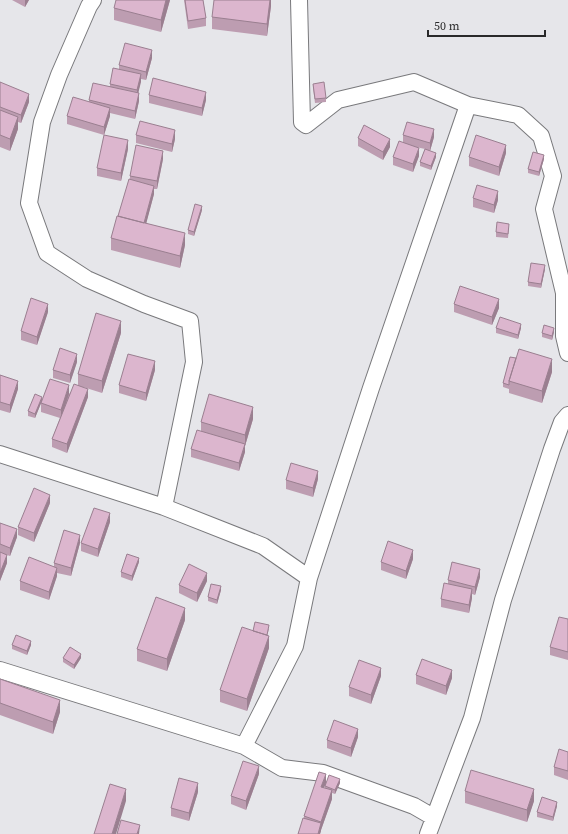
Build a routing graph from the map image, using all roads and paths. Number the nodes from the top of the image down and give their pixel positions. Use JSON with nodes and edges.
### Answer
{"nodes":[{"id":1,"x":93,"y":0,"type":"edge"},
{"id":2,"x":300,"y":0,"type":"edge"},
{"id":3,"x":468,"y":105,"type":"junction"},
{"id":4,"x":568,"y":353,"type":"edge"},
{"id":5,"x":568,"y":414,"type":"edge"},
{"id":6,"x":0,"y":454,"type":"edge"},
{"id":7,"x":164,"y":508,"type":"junction"},
{"id":8,"x":309,"y":578,"type":"junction"},
{"id":9,"x":0,"y":670,"type":"edge"},
{"id":10,"x":244,"y":746,"type":"junction"},
{"id":11,"x":433,"y":817,"type":"junction"},
{"id":12,"x":428,"y":834,"type":"edge"}],
"edges":[{"from":1,"to":7,"type":"street"},
{"from":2,"to":3,"type":"street"},
{"from":3,"to":4,"type":"street"},
{"from":3,"to":8,"type":"street"},
{"from":5,"to":11,"type":"street"},
{"from":6,"to":7,"type":"street"},
{"from":7,"to":8,"type":"street"},
{"from":8,"to":10,"type":"street"},
{"from":9,"to":10,"type":"street"},
{"from":10,"to":11,"type":"street"},
{"from":11,"to":12,"type":"street"}]}
